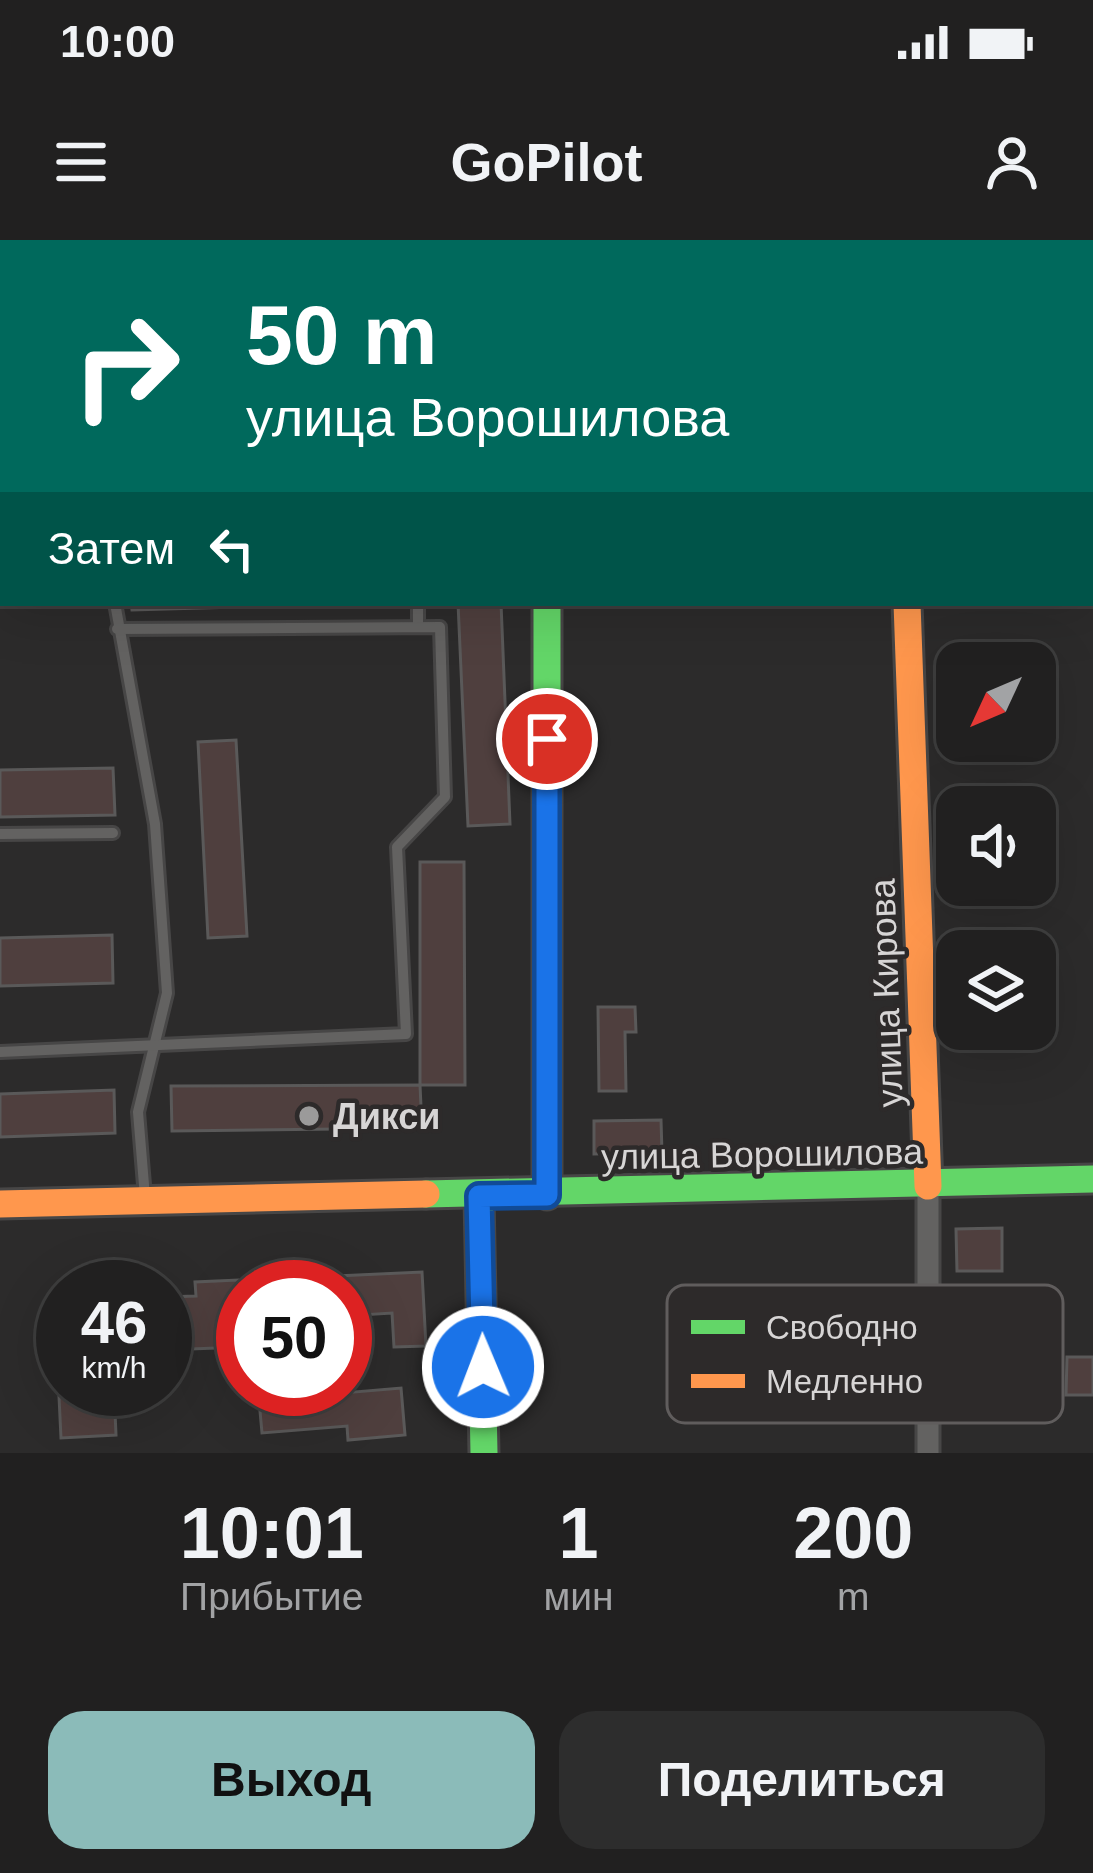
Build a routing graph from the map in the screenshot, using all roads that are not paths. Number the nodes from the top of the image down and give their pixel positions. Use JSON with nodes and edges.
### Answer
{"nodes":[{"id":1,"x":115,"y":606,"type":"edge"},
{"id":2,"x":418,"y":606,"type":"edge"},
{"id":3,"x":547,"y":606,"type":"edge"},
{"id":4,"x":907,"y":606,"type":"edge"},
{"id":5,"x":418,"y":627,"type":"junction"},
{"id":6,"x":116,"y":628,"type":"junction"},
{"id":7,"x":113,"y":833,"type":"dead end"},
{"id":8,"x":0,"y":834,"type":"edge"},
{"id":9,"x":155,"y":1044,"type":"junction"},
{"id":10,"x":0,"y":1052,"type":"edge"},
{"id":11,"x":1093,"y":1179,"type":"edge"},
{"id":12,"x":928,"y":1186,"type":"junction"},
{"id":13,"x":547,"y":1195,"type":"junction"},
{"id":14,"x":479,"y":1196,"type":"junction"},
{"id":15,"x":145,"y":1197,"type":"junction"},
{"id":16,"x":0,"y":1204,"type":"edge"},
{"id":17,"x":928,"y":1285,"type":"edge"},
{"id":18,"x":484,"y":1453,"type":"edge"}],
"edges":[{"from":1,"to":6,"type":"lane"},
{"from":2,"to":5,"type":"lane"},
{"from":3,"to":13,"type":"main road"},
{"from":4,"to":12,"type":"main road","name":"улица Кирова"},
{"from":5,"to":6,"type":"lane"},
{"from":5,"to":9,"type":"lane"},
{"from":6,"to":9,"type":"lane"},
{"from":7,"to":8,"type":"lane"},
{"from":9,"to":10,"type":"lane"},
{"from":9,"to":15,"type":"lane"},
{"from":11,"to":12,"type":"main road","name":"улица Ворошилова"},
{"from":12,"to":13,"type":"main road","name":"улица Ворошилова"},
{"from":12,"to":17,"type":"street","name":"улица Кирова"},
{"from":13,"to":14,"type":"main road","name":"улица Ворошилова"},
{"from":14,"to":15,"type":"main road","name":"улица Ворошилова"},
{"from":14,"to":18,"type":"main road"},
{"from":15,"to":16,"type":"main road","name":"улица Ворошилова"}]}
